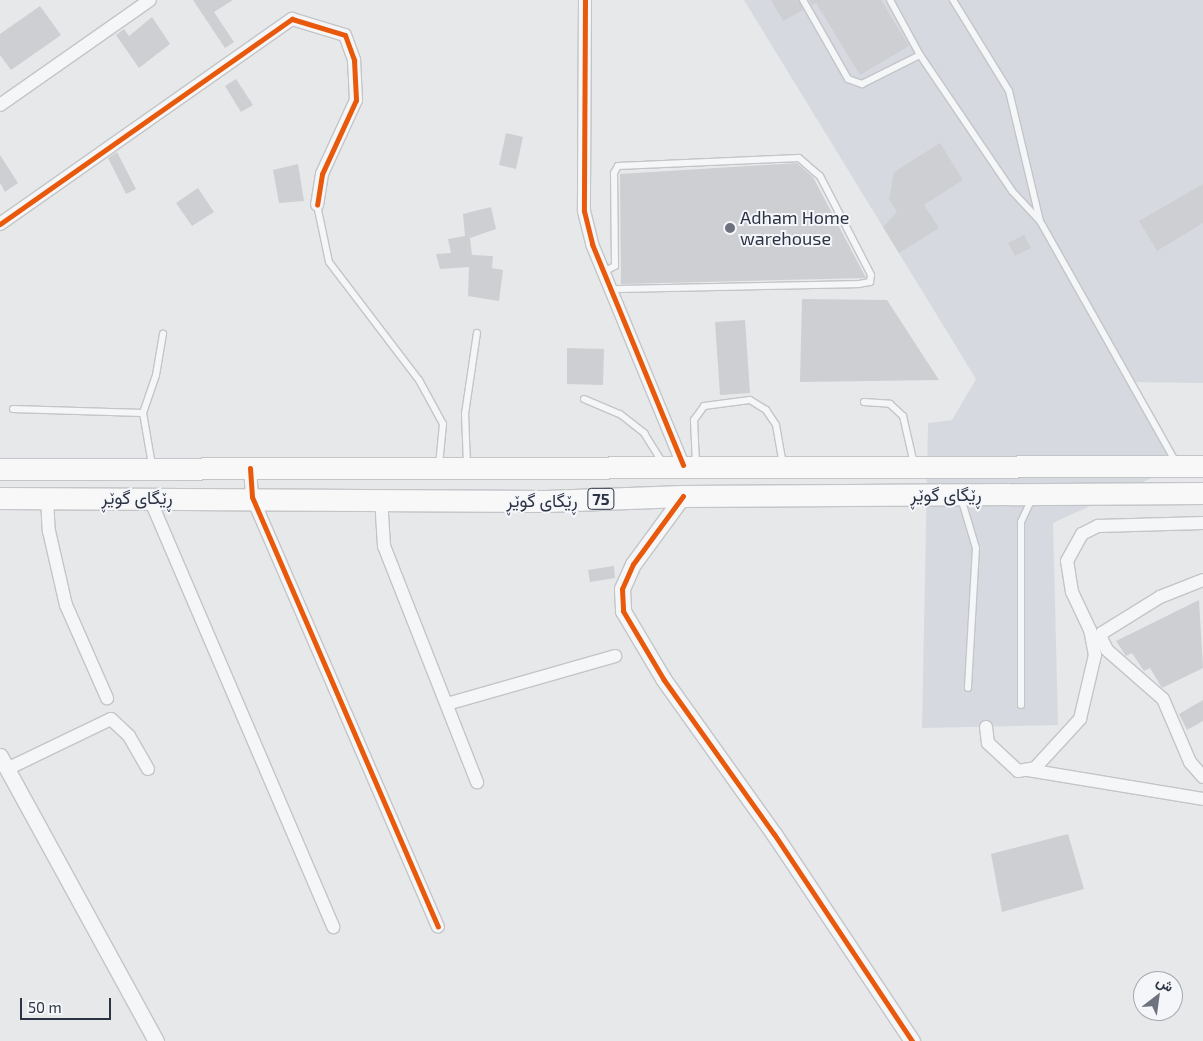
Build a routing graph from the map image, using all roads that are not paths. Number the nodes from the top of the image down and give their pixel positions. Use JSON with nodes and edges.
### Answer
{"nodes":[{"id":1,"x":150,"y":0,"type":"edge"},
{"id":2,"x":585,"y":0,"type":"edge"},
{"id":3,"x":803,"y":0,"type":"edge"},
{"id":4,"x":890,"y":0,"type":"edge"},
{"id":5,"x":954,"y":0,"type":"edge"},
{"id":6,"x":920,"y":55,"type":"junction"},
{"id":7,"x":0,"y":105,"type":"edge"},
{"id":8,"x":317,"y":205,"type":"joint"},
{"id":9,"x":1040,"y":221,"type":"junction"},
{"id":10,"x":0,"y":224,"type":"edge"},
{"id":11,"x":603,"y":272,"type":"junction"},
{"id":12,"x":610,"y":289,"type":"junction"},
{"id":13,"x":477,"y":333,"type":"dead end"},
{"id":14,"x":163,"y":334,"type":"dead end"},
{"id":15,"x":584,"y":398,"type":"dead end"},
{"id":16,"x":864,"y":402,"type":"dead end"},
{"id":17,"x":13,"y":409,"type":"dead end"},
{"id":18,"x":143,"y":413,"type":"junction"},
{"id":19,"x":681,"y":465,"type":"junction"},
{"id":20,"x":783,"y":465,"type":"junction"},
{"id":21,"x":914,"y":465,"type":"junction"},
{"id":22,"x":468,"y":466,"type":"junction"},
{"id":23,"x":1178,"y":466,"type":"junction"},
{"id":24,"x":1203,"y":466,"type":"edge"},
{"id":25,"x":439,"y":467,"type":"junction"},
{"id":26,"x":153,"y":468,"type":"junction"},
{"id":27,"x":250,"y":468,"type":"junction"},
{"id":28,"x":0,"y":469,"type":"edge"},
{"id":29,"x":1203,"y":493,"type":"edge"},
{"id":30,"x":959,"y":494,"type":"junction"},
{"id":31,"x":1035,"y":494,"type":"junction"},
{"id":32,"x":683,"y":496,"type":"junction"},
{"id":33,"x":149,"y":497,"type":"junction"},
{"id":34,"x":252,"y":497,"type":"junction"},
{"id":35,"x":0,"y":498,"type":"edge"},
{"id":36,"x":47,"y":498,"type":"junction"},
{"id":37,"x":381,"y":498,"type":"junction"},
{"id":38,"x":1203,"y":523,"type":"edge"},
{"id":39,"x":1203,"y":580,"type":"edge"},
{"id":40,"x":615,"y":656,"type":"dead end"},
{"id":41,"x":968,"y":688,"type":"dead end"},
{"id":42,"x":107,"y":698,"type":"dead end"},
{"id":43,"x":446,"y":704,"type":"junction"},
{"id":44,"x":1021,"y":705,"type":"dead end"},
{"id":45,"x":986,"y":727,"type":"dead end"},
{"id":46,"x":4,"y":763,"type":"edge"},
{"id":47,"x":148,"y":769,"type":"dead end"},
{"id":48,"x":1023,"y":770,"type":"junction"},
{"id":49,"x":1201,"y":774,"type":"edge"},
{"id":50,"x":478,"y":782,"type":"dead end"},
{"id":51,"x":1203,"y":799,"type":"edge"},
{"id":52,"x":333,"y":926,"type":"dead end"},
{"id":53,"x":438,"y":926,"type":"dead end"},
{"id":54,"x":156,"y":1041,"type":"edge"},
{"id":55,"x":912,"y":1041,"type":"edge"}],
"edges":[{"from":1,"to":7,"type":"street"},
{"from":2,"to":11,"type":"street"},
{"from":3,"to":6,"type":"lane"},
{"from":4,"to":6,"type":"lane"},
{"from":5,"to":9,"type":"lane"},
{"from":6,"to":9,"type":"lane"},
{"from":8,"to":10,"type":"street"},
{"from":8,"to":25,"type":"lane"},
{"from":9,"to":23,"type":"lane"},
{"from":11,"to":12,"type":"street"},
{"from":11,"to":12,"type":"lane"},
{"from":12,"to":19,"type":"street"},
{"from":13,"to":22,"type":"lane"},
{"from":14,"to":18,"type":"lane"},
{"from":15,"to":19,"type":"lane"},
{"from":16,"to":21,"type":"lane"},
{"from":17,"to":18,"type":"lane"},
{"from":18,"to":26,"type":"lane"},
{"from":19,"to":20,"type":"highway","name":"ڕێگای گوێڕ","number":"75"},
{"from":19,"to":20,"type":"lane"},
{"from":19,"to":22,"type":"highway","name":"ڕێگای گوێڕ","number":"75"},
{"from":20,"to":21,"type":"highway","name":"ڕێگای گوێڕ","number":"75"},
{"from":21,"to":23,"type":"highway","name":"ڕێگای گوێڕ","number":"75"},
{"from":22,"to":25,"type":"highway","name":"ڕێگای گوێڕ","number":"75"},
{"from":23,"to":24,"type":"highway","name":"ڕێگای گوێڕ","number":"75"},
{"from":25,"to":27,"type":"highway","name":"ڕێگای گوێڕ","number":"75"},
{"from":26,"to":27,"type":"highway","name":"ڕێگای گوێڕ","number":"75"},
{"from":26,"to":28,"type":"highway","name":"ڕێگای گوێڕ","number":"75"},
{"from":27,"to":34,"type":"street"},
{"from":29,"to":31,"type":"highway","name":"ڕێگای گوێڕ","number":"75"},
{"from":30,"to":31,"type":"highway","name":"ڕێگای گوێڕ","number":"75"},
{"from":30,"to":32,"type":"highway","name":"ڕێگای گوێڕ","number":"75"},
{"from":30,"to":41,"type":"lane"},
{"from":31,"to":44,"type":"lane"},
{"from":32,"to":37,"type":"highway","name":"ڕێگای گوێڕ","number":"75"},
{"from":32,"to":55,"type":"street"},
{"from":33,"to":34,"type":"highway","name":"ڕێگای گوێڕ","number":"75"},
{"from":33,"to":36,"type":"highway","name":"ڕێگای گوێڕ","number":"75"},
{"from":33,"to":52,"type":"street"},
{"from":34,"to":37,"type":"highway","name":"ڕێگای گوێڕ","number":"75"},
{"from":34,"to":53,"type":"street"},
{"from":35,"to":36,"type":"highway","name":"ڕێگای گوێڕ","number":"75"},
{"from":36,"to":42,"type":"street"},
{"from":37,"to":43,"type":"street"},
{"from":38,"to":48,"type":"street"},
{"from":39,"to":49,"type":"street"},
{"from":40,"to":43,"type":"street"},
{"from":43,"to":50,"type":"street"},
{"from":45,"to":48,"type":"street"},
{"from":46,"to":47,"type":"street"},
{"from":46,"to":54,"type":"street"},
{"from":48,"to":51,"type":"street"}]}
